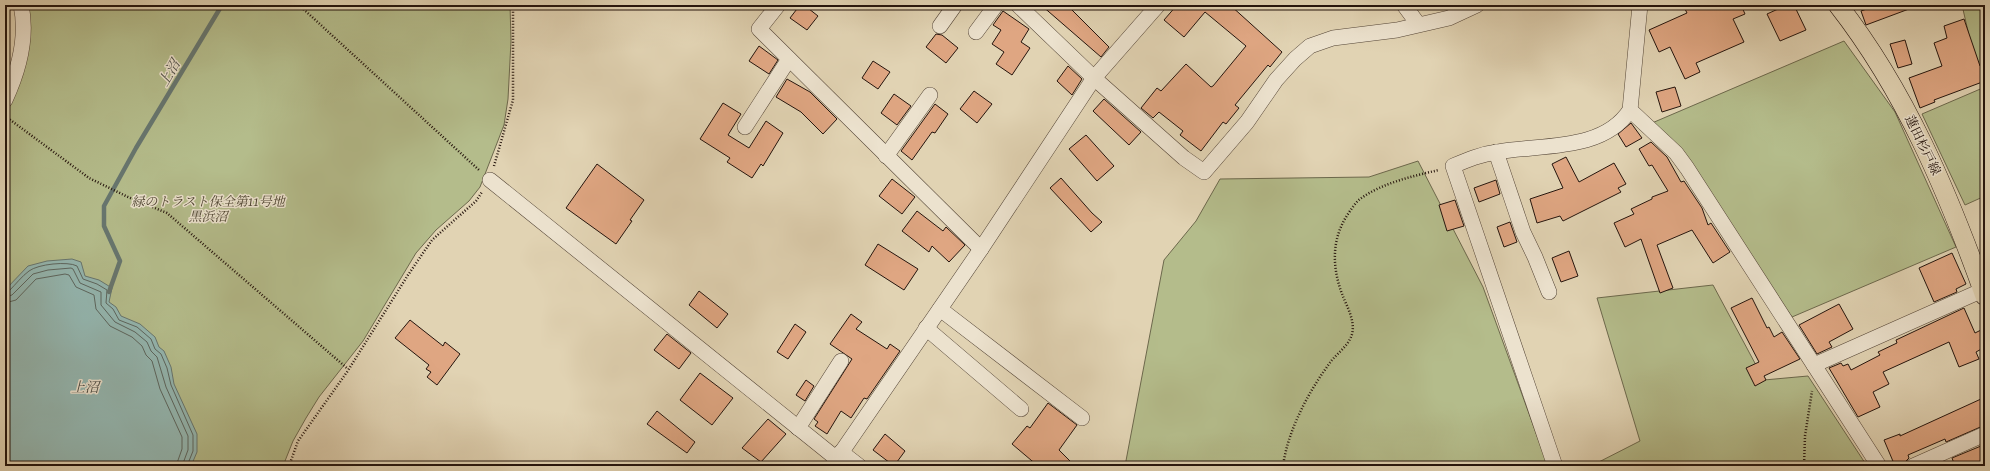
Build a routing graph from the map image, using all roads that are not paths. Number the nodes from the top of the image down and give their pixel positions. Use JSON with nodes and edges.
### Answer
{"nodes":[{"id":1,"x":21,"y":5,"type":"edge"},
{"id":2,"x":778,"y":5,"type":"edge"},
{"id":3,"x":956,"y":5,"type":"edge"},
{"id":4,"x":996,"y":5,"type":"edge"},
{"id":5,"x":1018,"y":5,"type":"edge"},
{"id":6,"x":1158,"y":5,"type":"edge"},
{"id":7,"x":1404,"y":5,"type":"edge"},
{"id":8,"x":1477,"y":5,"type":"edge"},
{"id":9,"x":1640,"y":5,"type":"edge"},
{"id":10,"x":1838,"y":5,"type":"edge"},
{"id":11,"x":1418,"y":24,"type":"junction"},
{"id":12,"x":940,"y":26,"type":"dead end"},
{"id":13,"x":976,"y":32,"type":"dead end"},
{"id":14,"x":789,"y":59,"type":"junction"},
{"id":15,"x":1094,"y":78,"type":"junction"},
{"id":16,"x":930,"y":94,"type":"dead end"},
{"id":17,"x":5,"y":100,"type":"edge"},
{"id":18,"x":1630,"y":110,"type":"junction"},
{"id":19,"x":745,"y":127,"type":"dead end"},
{"id":20,"x":1496,"y":152,"type":"junction"},
{"id":21,"x":886,"y":156,"type":"junction"},
{"id":22,"x":490,"y":180,"type":"road end"},
{"id":23,"x":980,"y":249,"type":"junction"},
{"id":24,"x":1549,"y":292,"type":"dead end"},
{"id":25,"x":1984,"y":293,"type":"edge"},
{"id":26,"x":940,"y":308,"type":"junction"},
{"id":27,"x":926,"y":328,"type":"junction"},
{"id":28,"x":842,"y":361,"type":"dead end"},
{"id":29,"x":1814,"y":366,"type":"junction"},
{"id":30,"x":1022,"y":409,"type":"dead end"},
{"id":31,"x":1082,"y":418,"type":"dead end"},
{"id":32,"x":798,"y":428,"type":"junction"},
{"id":33,"x":1985,"y":434,"type":"edge"},
{"id":34,"x":837,"y":459,"type":"edge"},
{"id":35,"x":859,"y":466,"type":"edge"},
{"id":36,"x":1555,"y":466,"type":"edge"},
{"id":37,"x":1879,"y":466,"type":"edge"},
{"id":38,"x":1912,"y":466,"type":"edge"}],
"edges":[{"from":1,"to":17,"type":"street"},
{"from":2,"to":14,"type":"street"},
{"from":3,"to":12,"type":"street"},
{"from":4,"to":13,"type":"street"},
{"from":5,"to":15,"type":"street"},
{"from":6,"to":15,"type":"street"},
{"from":7,"to":11,"type":"street"},
{"from":8,"to":11,"type":"street"},
{"from":9,"to":18,"type":"street"},
{"from":10,"to":25,"type":"main road","name":"蓮田杉戸線"},
{"from":11,"to":15,"type":"street"},
{"from":14,"to":19,"type":"street"},
{"from":14,"to":21,"type":"street"},
{"from":15,"to":23,"type":"street"},
{"from":16,"to":21,"type":"street"},
{"from":18,"to":20,"type":"street"},
{"from":18,"to":29,"type":"street"},
{"from":20,"to":24,"type":"street"},
{"from":20,"to":36,"type":"street"},
{"from":21,"to":23,"type":"street"},
{"from":22,"to":32,"type":"street"},
{"from":23,"to":26,"type":"street"},
{"from":25,"to":29,"type":"street"},
{"from":26,"to":27,"type":"street"},
{"from":26,"to":31,"type":"street"},
{"from":27,"to":30,"type":"street"},
{"from":27,"to":34,"type":"street"},
{"from":28,"to":32,"type":"street"},
{"from":29,"to":37,"type":"street"},
{"from":32,"to":34,"type":"street"},
{"from":33,"to":38,"type":"street"},
{"from":34,"to":35,"type":"street"}]}
